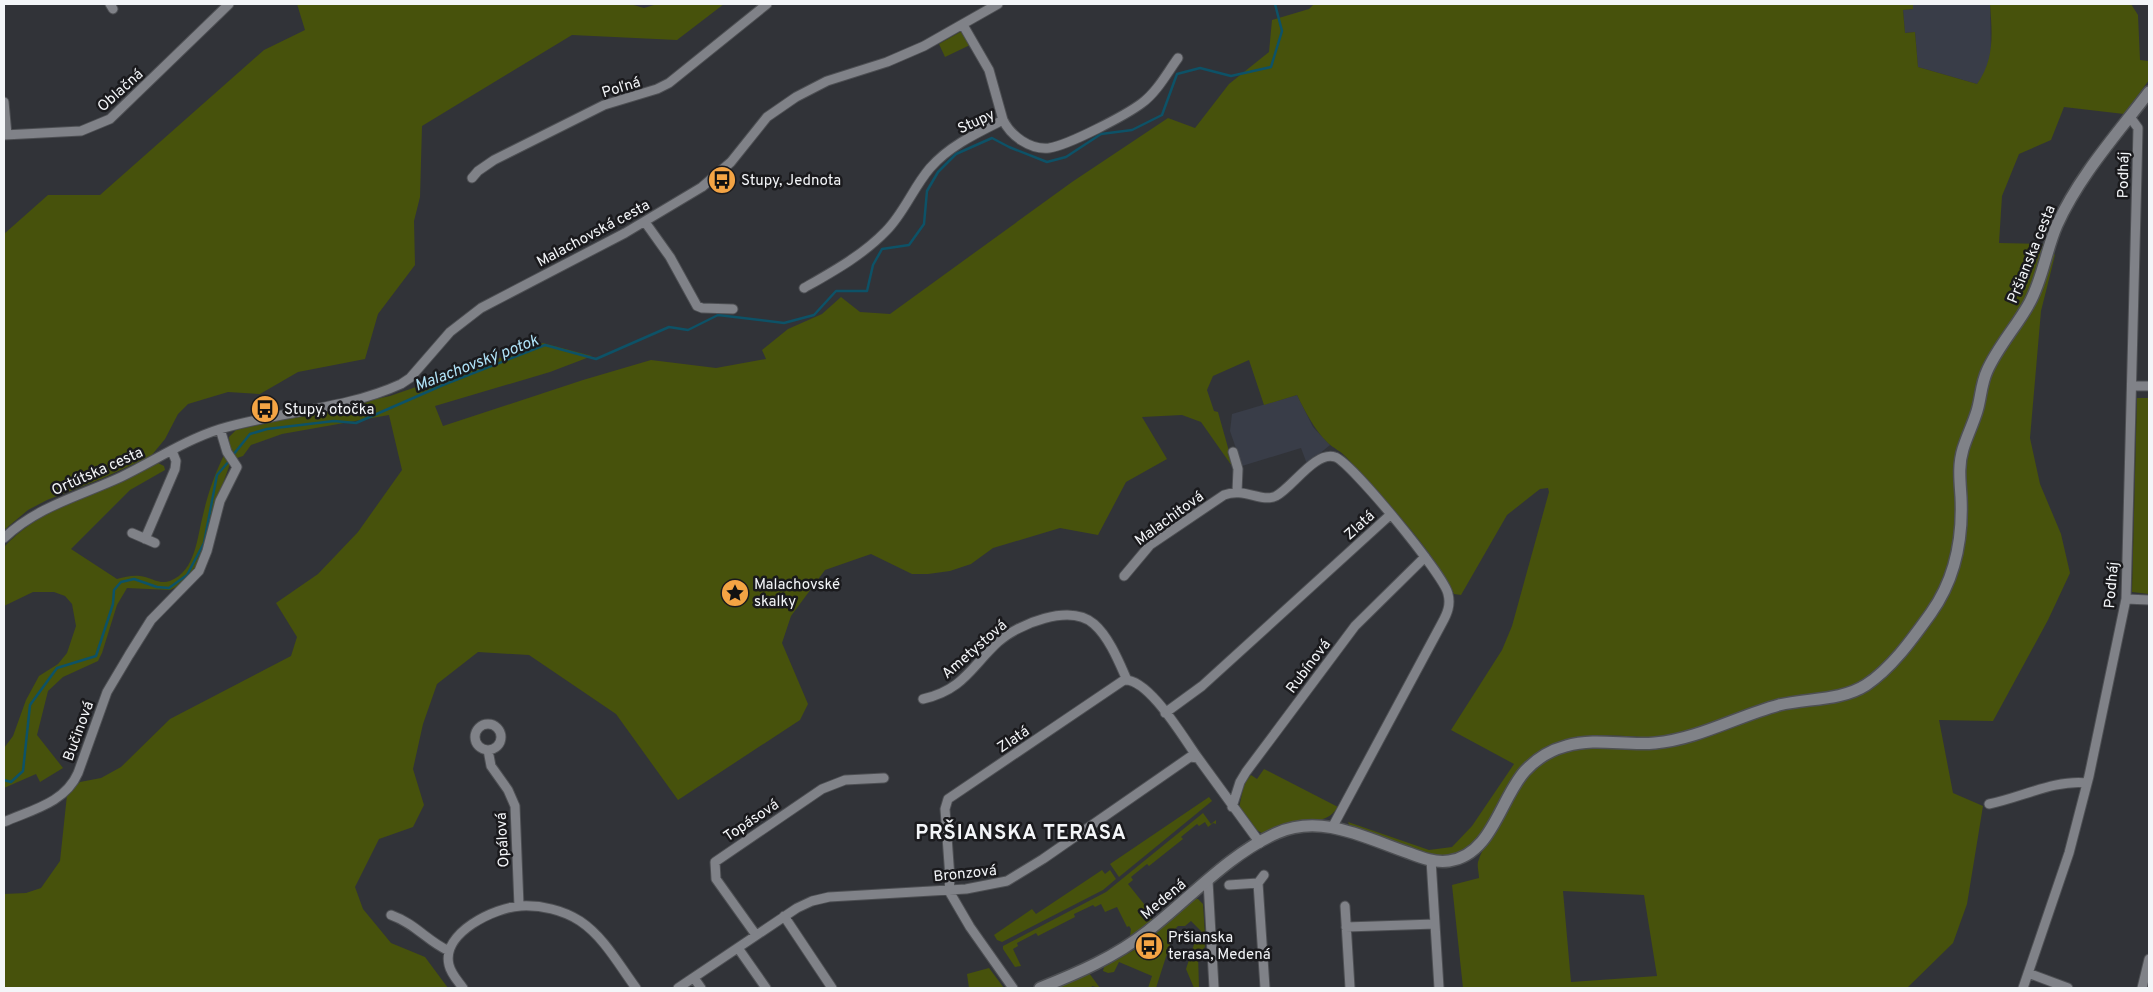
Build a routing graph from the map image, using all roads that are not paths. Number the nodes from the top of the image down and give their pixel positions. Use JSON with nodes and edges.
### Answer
{"nodes":[{"id":1,"x":767,"y":4,"type":"edge"},
{"id":2,"x":998,"y":4,"type":"edge"},
{"id":3,"x":224,"y":5,"type":"edge"},
{"id":4,"x":989,"y":6,"type":"edge"},
{"id":5,"x":962,"y":24,"type":"junction"},
{"id":6,"x":1178,"y":58,"type":"dead end"},
{"id":7,"x":2149,"y":92,"type":"edge"},
{"id":8,"x":4,"y":102,"type":"edge"},
{"id":9,"x":2130,"y":117,"type":"junction"},
{"id":10,"x":1003,"y":120,"type":"junction"},
{"id":11,"x":5,"y":135,"type":"edge"},
{"id":12,"x":472,"y":178,"type":"dead end"},
{"id":13,"x":645,"y":222,"type":"junction"},
{"id":14,"x":804,"y":288,"type":"dead end"},
{"id":15,"x":733,"y":309,"type":"dead end"},
{"id":16,"x":2132,"y":386,"type":"junction"},
{"id":17,"x":2149,"y":386,"type":"edge"},
{"id":18,"x":220,"y":429,"type":"junction"},
{"id":19,"x":206,"y":434,"type":"joint"},
{"id":20,"x":172,"y":451,"type":"junction"},
{"id":21,"x":1234,"y":452,"type":"dead end"},
{"id":22,"x":1237,"y":492,"type":"junction"},
{"id":23,"x":1390,"y":515,"type":"junction"},
{"id":24,"x":132,"y":533,"type":"dead end"},
{"id":25,"x":4,"y":538,"type":"edge"},
{"id":26,"x":145,"y":539,"type":"junction"},
{"id":27,"x":155,"y":543,"type":"dead end"},
{"id":28,"x":1425,"y":557,"type":"junction"},
{"id":29,"x":1124,"y":576,"type":"dead end"},
{"id":30,"x":2126,"y":599,"type":"junction"},
{"id":31,"x":2149,"y":600,"type":"edge"},
{"id":32,"x":1128,"y":680,"type":"junction"},
{"id":33,"x":923,"y":699,"type":"dead end"},
{"id":34,"x":1165,"y":712,"type":"junction"},
{"id":35,"x":488,"y":750,"type":"dead end"},
{"id":36,"x":1198,"y":758,"type":"junction"},
{"id":37,"x":884,"y":778,"type":"dead end"},
{"id":38,"x":2087,"y":783,"type":"junction"},
{"id":39,"x":1989,"y":804,"type":"dead end"},
{"id":40,"x":1232,"y":807,"type":"junction"},
{"id":41,"x":4,"y":822,"type":"edge"},
{"id":42,"x":1333,"y":826,"type":"junction"},
{"id":43,"x":1260,"y":843,"type":"junction"},
{"id":44,"x":1431,"y":860,"type":"junction"},
{"id":45,"x":1264,"y":875,"type":"dead end"},
{"id":46,"x":1208,"y":881,"type":"junction"},
{"id":47,"x":1258,"y":883,"type":"junction"},
{"id":48,"x":1229,"y":885,"type":"dead end"},
{"id":49,"x":949,"y":890,"type":"junction"},
{"id":50,"x":519,"y":906,"type":"junction"},
{"id":51,"x":1345,"y":906,"type":"dead end"},
{"id":52,"x":391,"y":915,"type":"dead end"},
{"id":53,"x":784,"y":916,"type":"junction"},
{"id":54,"x":1435,"y":924,"type":"junction"},
{"id":55,"x":1346,"y":928,"type":"junction"},
{"id":56,"x":756,"y":935,"type":"junction"},
{"id":57,"x":738,"y":948,"type":"junction"},
{"id":58,"x":449,"y":951,"type":"junction"},
{"id":59,"x":2149,"y":959,"type":"edge"},
{"id":60,"x":2028,"y":974,"type":"junction"},
{"id":61,"x":694,"y":978,"type":"junction"},
{"id":62,"x":463,"y":988,"type":"edge"},
{"id":63,"x":636,"y":988,"type":"edge"},
{"id":64,"x":678,"y":988,"type":"edge"},
{"id":65,"x":702,"y":988,"type":"edge"},
{"id":66,"x":766,"y":988,"type":"edge"},
{"id":67,"x":832,"y":988,"type":"edge"},
{"id":68,"x":1013,"y":988,"type":"edge"},
{"id":69,"x":1040,"y":988,"type":"edge"},
{"id":70,"x":1214,"y":988,"type":"edge"},
{"id":71,"x":1264,"y":988,"type":"edge"},
{"id":72,"x":1350,"y":988,"type":"edge"},
{"id":73,"x":1439,"y":988,"type":"edge"},
{"id":74,"x":2023,"y":988,"type":"edge"},
{"id":75,"x":2068,"y":988,"type":"edge"},
{"id":76,"x":2142,"y":988,"type":"edge"}],
"edges":[{"from":1,"to":12,"type":"street","name":"Poľná"},
{"from":2,"to":4,"type":"street","name":"Malachovská cesta"},
{"from":3,"to":11,"type":"street","name":"Oblačná"},
{"from":4,"to":5,"type":"street","name":"Malachovská cesta"},
{"from":5,"to":10,"type":"street"},
{"from":5,"to":13,"type":"street","name":"Malachovská cesta"},
{"from":6,"to":10,"type":"street","name":"Stupy"},
{"from":7,"to":9,"type":"street","name":"Pršianska cesta"},
{"from":8,"to":11,"type":"street","name":"Oblačná"},
{"from":9,"to":16,"type":"street","name":"Podháj"},
{"from":9,"to":44,"type":"street","name":"Pršianska cesta"},
{"from":10,"to":14,"type":"street","name":"Stupy"},
{"from":13,"to":15,"type":"street"},
{"from":13,"to":18,"type":"street","name":"Malachovská cesta"},
{"from":16,"to":17,"type":"street"},
{"from":16,"to":30,"type":"street","name":"Podháj"},
{"from":18,"to":19,"type":"street","name":"Malachovská cesta"},
{"from":18,"to":41,"type":"street","name":"Bučinová"},
{"from":19,"to":20,"type":"street","name":"Ortútska cesta"},
{"from":20,"to":25,"type":"street","name":"Ortútska cesta"},
{"from":20,"to":26,"type":"street"},
{"from":21,"to":22,"type":"street"},
{"from":22,"to":23,"type":"street"},
{"from":22,"to":29,"type":"street","name":"Malachitová"},
{"from":23,"to":28,"type":"street"},
{"from":23,"to":34,"type":"street","name":"Zlatá"},
{"from":24,"to":26,"type":"street"},
{"from":26,"to":27,"type":"street"},
{"from":28,"to":40,"type":"street","name":"Rubínová"},
{"from":28,"to":42,"type":"street"},
{"from":30,"to":31,"type":"street"},
{"from":30,"to":38,"type":"street","name":"Podháj"},
{"from":32,"to":33,"type":"street","name":"Ametystová"},
{"from":32,"to":34,"type":"street"},
{"from":32,"to":49,"type":"street","name":"Zlatá"},
{"from":34,"to":36,"type":"street"},
{"from":35,"to":50,"type":"street","name":"Opálová"},
{"from":36,"to":40,"type":"street"},
{"from":36,"to":49,"type":"street","name":"Bronzová"},
{"from":37,"to":56,"type":"street","name":"Topásová"},
{"from":38,"to":39,"type":"street"},
{"from":38,"to":60,"type":"street","name":"Podháj"},
{"from":40,"to":43,"type":"street"},
{"from":42,"to":43,"type":"street"},
{"from":42,"to":44,"type":"street"},
{"from":43,"to":46,"type":"street"},
{"from":44,"to":54,"type":"street"},
{"from":45,"to":47,"type":"street"},
{"from":46,"to":69,"type":"street","name":"Medená"},
{"from":46,"to":70,"type":"street","name":"Medená"},
{"from":47,"to":48,"type":"street"},
{"from":47,"to":71,"type":"street"},
{"from":49,"to":53,"type":"street","name":"Bronzová"},
{"from":49,"to":68,"type":"street"},
{"from":50,"to":58,"type":"street"},
{"from":50,"to":63,"type":"street"},
{"from":51,"to":55,"type":"street"},
{"from":52,"to":58,"type":"street"},
{"from":53,"to":56,"type":"street","name":"Bronzová"},
{"from":53,"to":67,"type":"street"},
{"from":54,"to":55,"type":"street"},
{"from":54,"to":73,"type":"street"},
{"from":55,"to":72,"type":"street"},
{"from":56,"to":57,"type":"street","name":"Bronzová"},
{"from":57,"to":61,"type":"street","name":"Bronzová"},
{"from":57,"to":66,"type":"street"},
{"from":58,"to":62,"type":"street"},
{"from":59,"to":76,"type":"street"},
{"from":60,"to":74,"type":"street","name":"Podháj"},
{"from":60,"to":75,"type":"street"},
{"from":61,"to":64,"type":"street","name":"Bronzová"},
{"from":61,"to":65,"type":"street"}]}
